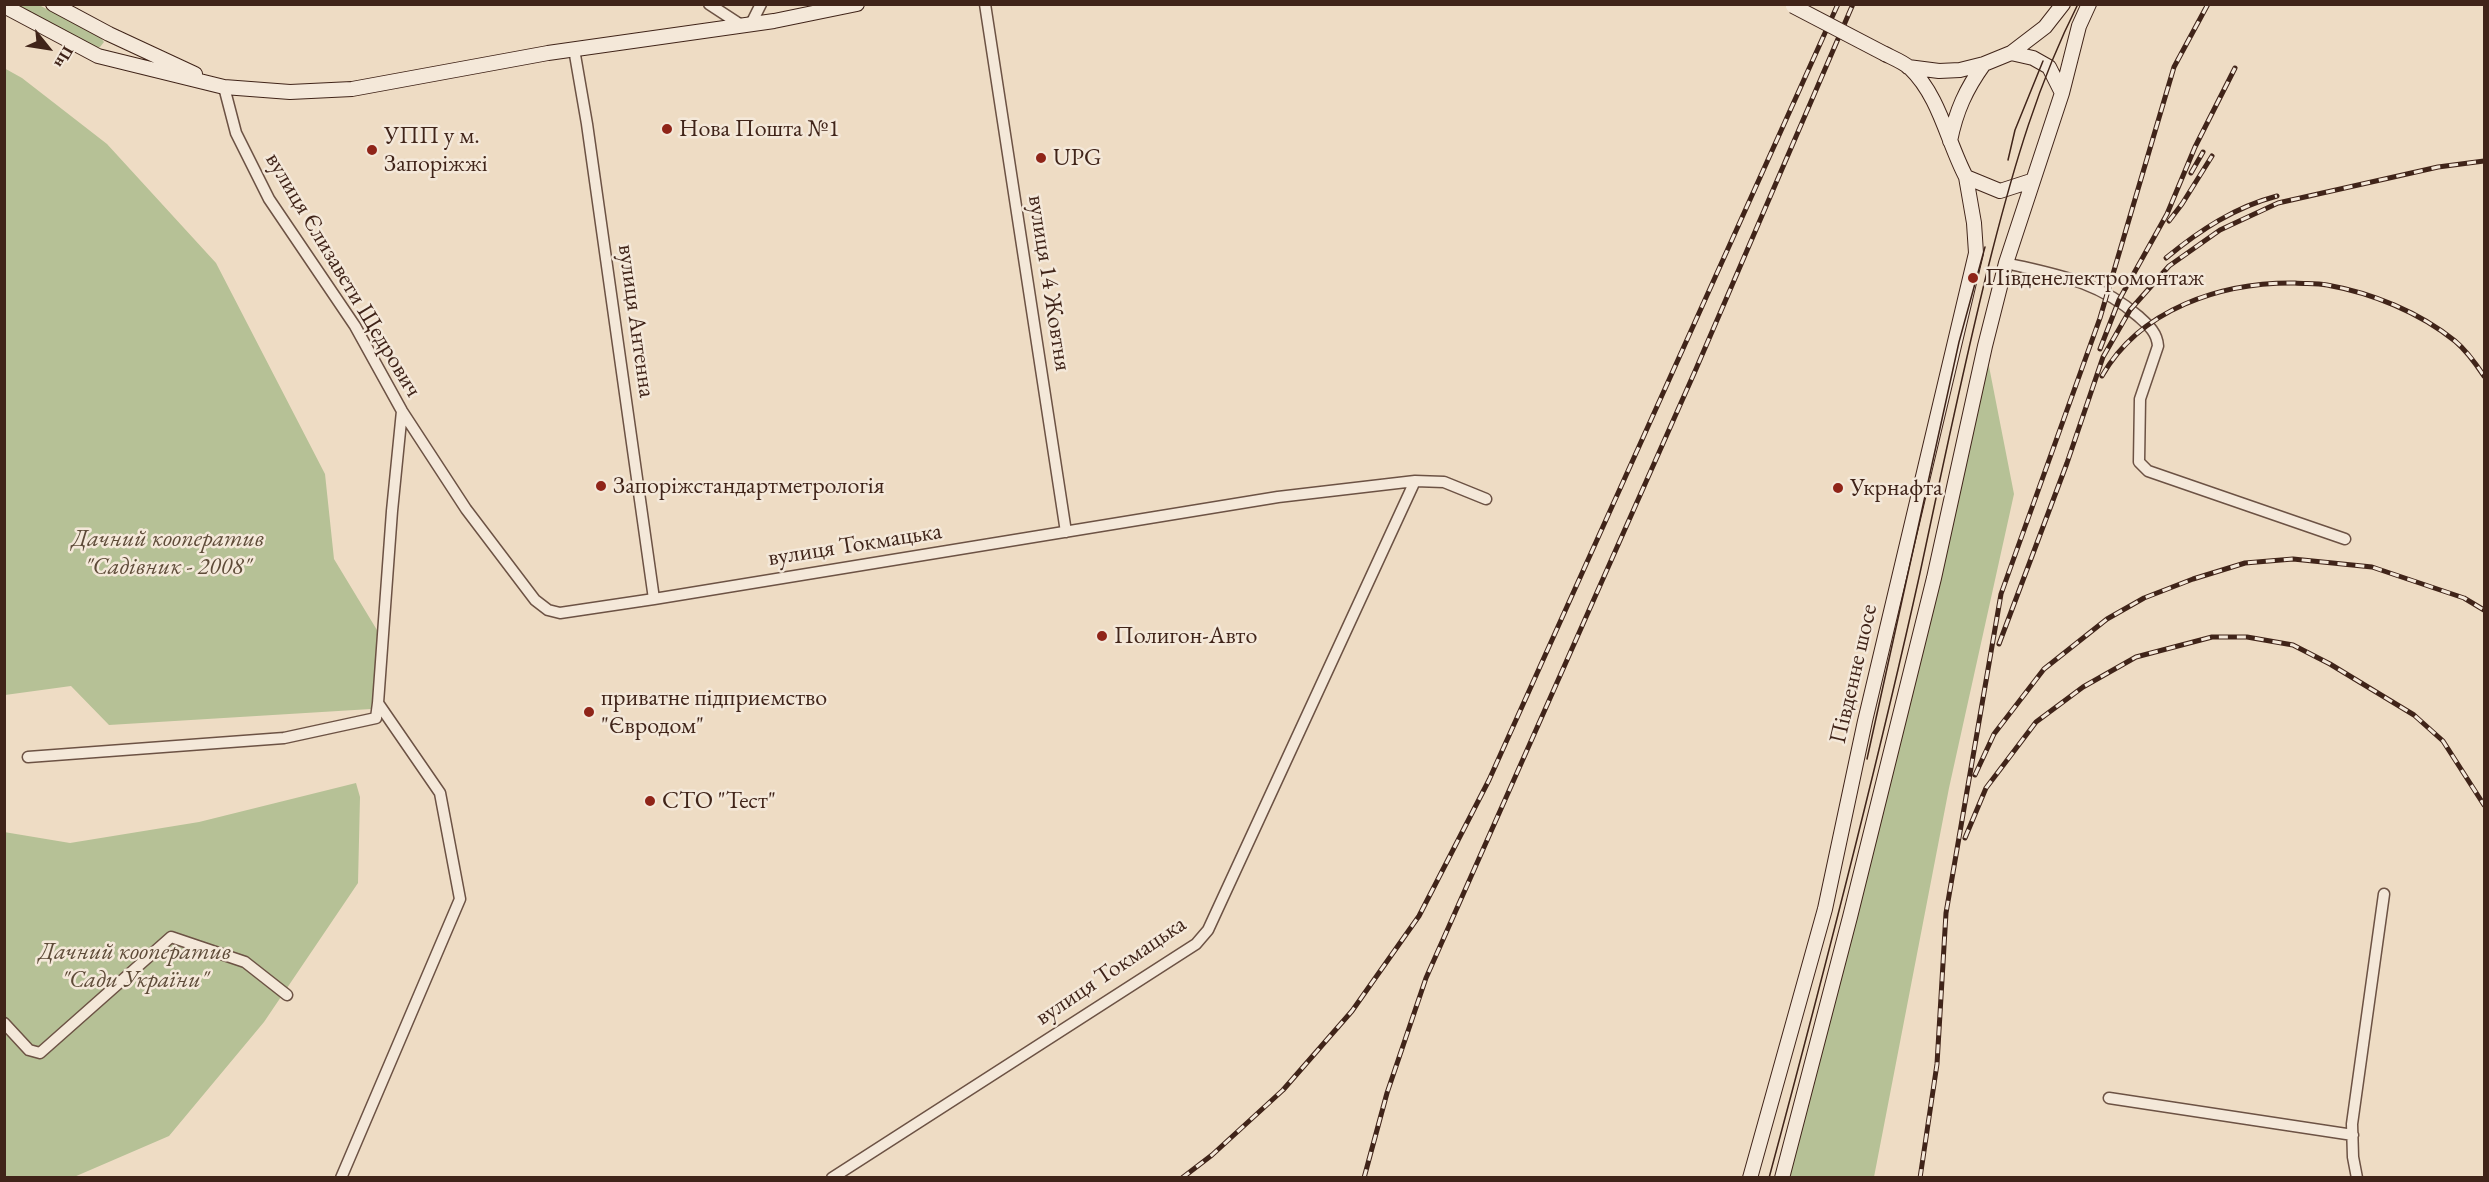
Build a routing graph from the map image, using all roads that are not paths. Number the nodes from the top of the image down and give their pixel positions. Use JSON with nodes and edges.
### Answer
{"nodes":[{"id":1,"x":53,"y":4,"type":"edge"},
{"id":2,"x":709,"y":4,"type":"edge"},
{"id":3,"x":761,"y":4,"type":"edge"},
{"id":4,"x":857,"y":4,"type":"edge"},
{"id":5,"x":985,"y":4,"type":"edge"},
{"id":6,"x":2063,"y":4,"type":"edge"},
{"id":7,"x":2089,"y":4,"type":"edge"},
{"id":8,"x":1792,"y":5,"type":"edge"},
{"id":9,"x":4,"y":6,"type":"edge"},
{"id":10,"x":746,"y":25,"type":"junction"},
{"id":11,"x":574,"y":49,"type":"junction"},
{"id":12,"x":2011,"y":53,"type":"junction"},
{"id":13,"x":1984,"y":64,"type":"junction"},
{"id":14,"x":1908,"y":67,"type":"junction"},
{"id":15,"x":224,"y":87,"type":"junction"},
{"id":16,"x":2062,"y":93,"type":"junction"},
{"id":17,"x":1949,"y":142,"type":"junction"},
{"id":18,"x":1965,"y":177,"type":"junction"},
{"id":19,"x":2031,"y":182,"type":"junction"},
{"id":20,"x":2006,"y":263,"type":"junction"},
{"id":21,"x":402,"y":411,"type":"junction"},
{"id":22,"x":1415,"y":481,"type":"junction"},
{"id":23,"x":1486,"y":499,"type":"dead end"},
{"id":24,"x":1066,"y":532,"type":"junction"},
{"id":25,"x":2345,"y":539,"type":"dead end"},
{"id":26,"x":654,"y":599,"type":"junction"},
{"id":27,"x":378,"y":703,"type":"junction"},
{"id":28,"x":28,"y":757,"type":"dead end"},
{"id":29,"x":2384,"y":894,"type":"dead end"},
{"id":30,"x":287,"y":995,"type":"dead end"},
{"id":31,"x":4,"y":1023,"type":"edge"},
{"id":32,"x":2109,"y":1098,"type":"dead end"},
{"id":33,"x":2353,"y":1135,"type":"junction"},
{"id":34,"x":341,"y":1178,"type":"edge"},
{"id":35,"x":832,"y":1178,"type":"edge"},
{"id":36,"x":1750,"y":1178,"type":"edge"},
{"id":37,"x":1782,"y":1178,"type":"edge"},
{"id":38,"x":2357,"y":1178,"type":"edge"}],
"edges":[{"from":1,"to":15,"type":"main road"},
{"from":2,"to":10,"type":"street"},
{"from":3,"to":10,"type":"street"},
{"from":4,"to":10,"type":"main road"},
{"from":5,"to":24,"type":"street","name":"вулиця 14 Жовтня"},
{"from":6,"to":12,"type":"main road"},
{"from":7,"to":16,"type":"main road"},
{"from":8,"to":14,"type":"main road","bridge":true},
{"from":9,"to":15,"type":"main road"},
{"from":10,"to":11,"type":"main road"},
{"from":11,"to":15,"type":"main road"},
{"from":11,"to":26,"type":"street","name":"вулиця Антенна"},
{"from":12,"to":13,"type":"main road"},
{"from":12,"to":16,"type":"main road"},
{"from":13,"to":14,"type":"main road"},
{"from":13,"to":17,"type":"main road"},
{"from":14,"to":17,"type":"main road"},
{"from":15,"to":21,"type":"street","name":"вулиця Єлизавети Щедрович"},
{"from":16,"to":19,"type":"main road"},
{"from":17,"to":18,"type":"main road"},
{"from":18,"to":19,"type":"main road"},
{"from":18,"to":36,"type":"main road","name":"Південне шосе"},
{"from":19,"to":20,"type":"main road"},
{"from":20,"to":25,"type":"street"},
{"from":20,"to":37,"type":"main road"},
{"from":21,"to":26,"type":"street","name":"вулиця Токмацька"},
{"from":21,"to":27,"type":"street","name":"вулиця Єлизавети Щедрович"},
{"from":22,"to":23,"type":"street","name":"вулиця Токмацька"},
{"from":22,"to":24,"type":"street","name":"вулиця Токмацька"},
{"from":22,"to":35,"type":"street","name":"вулиця Токмацька"},
{"from":24,"to":26,"type":"street","name":"вулиця Токмацька"},
{"from":27,"to":28,"type":"street"},
{"from":27,"to":34,"type":"street"},
{"from":29,"to":33,"type":"street"},
{"from":30,"to":31,"type":"street"},
{"from":32,"to":33,"type":"street"},
{"from":33,"to":38,"type":"street"}]}
